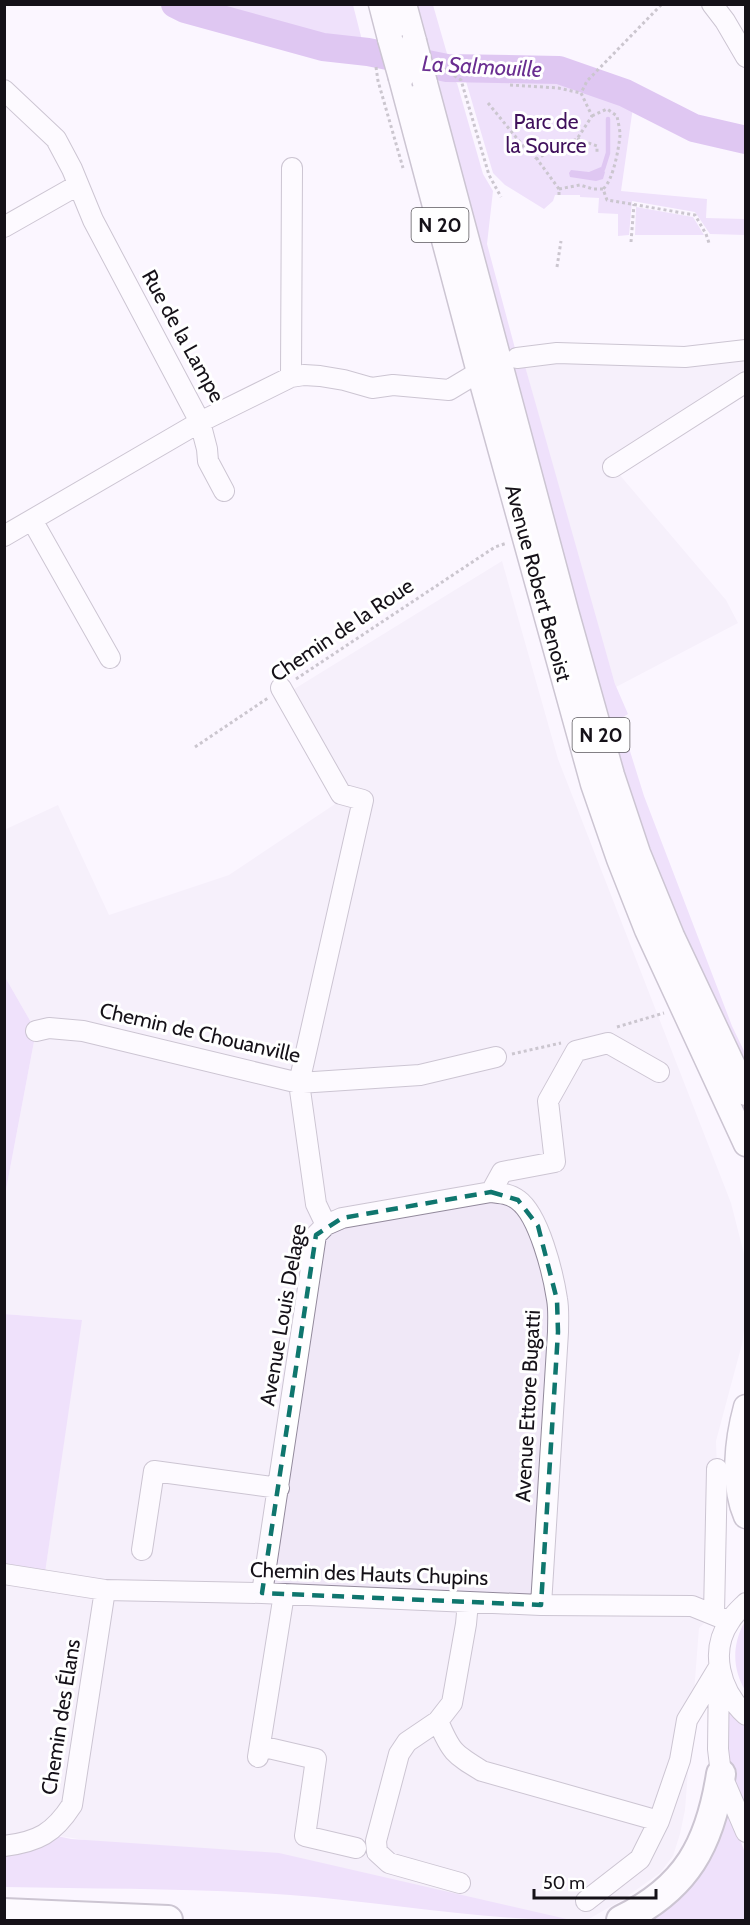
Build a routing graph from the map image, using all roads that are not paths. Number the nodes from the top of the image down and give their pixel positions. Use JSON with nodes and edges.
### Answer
{"nodes":[{"id":1,"x":381,"y":4,"type":"edge"},
{"id":2,"x":405,"y":4,"type":"edge"},
{"id":3,"x":712,"y":4,"type":"edge"},
{"id":4,"x":402,"y":40,"type":"junction"},
{"id":5,"x":746,"y":57,"type":"edge"},
{"id":6,"x":4,"y":90,"type":"edge"},
{"id":7,"x":292,"y":168,"type":"dead end"},
{"id":8,"x":78,"y":185,"type":"junction"},
{"id":9,"x":4,"y":227,"type":"edge"},
{"id":10,"x":746,"y":350,"type":"edge"},
{"id":11,"x":517,"y":358,"type":"dead end"},
{"id":12,"x":479,"y":372,"type":"junction"},
{"id":13,"x":291,"y":376,"type":"junction"},
{"id":14,"x":746,"y":382,"type":"edge"},
{"id":15,"x":200,"y":422,"type":"junction"},
{"id":16,"x":613,"y":467,"type":"dead end"},
{"id":17,"x":225,"y":491,"type":"dead end"},
{"id":18,"x":32,"y":520,"type":"junction"},
{"id":19,"x":4,"y":536,"type":"edge"},
{"id":20,"x":110,"y":658,"type":"dead end"},
{"id":21,"x":281,"y":688,"type":"road end"},
{"id":22,"x":36,"y":1031,"type":"dead end"},
{"id":23,"x":496,"y":1057,"type":"road end"},
{"id":24,"x":659,"y":1072,"type":"dead end"},
{"id":25,"x":299,"y":1083,"type":"junction"},
{"id":26,"x":746,"y":1093,"type":"edge"},
{"id":27,"x":746,"y":1144,"type":"edge"},
{"id":28,"x":491,"y":1192,"type":"junction"},
{"id":29,"x":326,"y":1225,"type":"junction"},
{"id":30,"x":746,"y":1407,"type":"edge"},
{"id":31,"x":717,"y":1469,"type":"dead end"},
{"id":32,"x":279,"y":1488,"type":"junction"},
{"id":33,"x":746,"y":1516,"type":"edge"},
{"id":34,"x":142,"y":1550,"type":"dead end"},
{"id":35,"x":4,"y":1574,"type":"edge"},
{"id":36,"x":105,"y":1590,"type":"junction"},
{"id":37,"x":262,"y":1593,"type":"junction"},
{"id":38,"x":284,"y":1594,"type":"junction"},
{"id":39,"x":468,"y":1602,"type":"junction"},
{"id":40,"x":746,"y":1603,"type":"edge"},
{"id":41,"x":541,"y":1605,"type":"junction"},
{"id":42,"x":721,"y":1618,"type":"junction"},
{"id":43,"x":719,"y":1667,"type":"junction"},
{"id":44,"x":746,"y":1715,"type":"edge"},
{"id":45,"x":438,"y":1721,"type":"junction"},
{"id":46,"x":721,"y":1774,"type":"junction"},
{"id":47,"x":659,"y":1821,"type":"junction"},
{"id":48,"x":746,"y":1832,"type":"edge"},
{"id":49,"x":4,"y":1846,"type":"edge"},
{"id":50,"x":356,"y":1848,"type":"dead end"},
{"id":51,"x":460,"y":1883,"type":"dead end"},
{"id":52,"x":586,"y":1901,"type":"dead end"},
{"id":53,"x":4,"y":1913,"type":"edge"},
{"id":54,"x":168,"y":1920,"type":"edge"},
{"id":55,"x":621,"y":1920,"type":"edge"}],
"edges":[{"from":1,"to":4,"type":"main road","name":"Avenue Robert Benoist","number":"N 20"},
{"from":2,"to":4,"type":"main road","name":"Avenue Robert Benoist","number":"N 20"},
{"from":3,"to":5,"type":"street"},
{"from":4,"to":12,"type":"main road","name":"Avenue Robert Benoist","number":"N 20","bridge":true},
{"from":4,"to":26,"type":"main road","name":"Avenue Robert Benoist","number":"N 20","bridge":true},
{"from":6,"to":8,"type":"street","name":"Rue de la Lampe"},
{"from":7,"to":13,"type":"street"},
{"from":8,"to":9,"type":"street"},
{"from":8,"to":15,"type":"street","name":"Rue de la Lampe"},
{"from":10,"to":11,"type":"street"},
{"from":12,"to":13,"type":"street","name":"Rue de la Lampe"},
{"from":12,"to":27,"type":"main road","name":"Avenue Robert Benoist","number":"N 20"},
{"from":13,"to":15,"type":"street","name":"Rue de la Lampe"},
{"from":14,"to":16,"type":"street"},
{"from":15,"to":17,"type":"street"},
{"from":15,"to":18,"type":"street"},
{"from":18,"to":19,"type":"street"},
{"from":18,"to":20,"type":"street"},
{"from":21,"to":25,"type":"street","name":"Avenue Louis Delage"},
{"from":22,"to":25,"type":"street","name":"Chemin de Chouanville"},
{"from":23,"to":25,"type":"street","name":"Chemin de Chouanville"},
{"from":24,"to":28,"type":"street"},
{"from":25,"to":29,"type":"street","name":"Avenue Louis Delage"},
{"from":28,"to":29,"type":"street","name":"Avenue Ettore Bugatti"},
{"from":28,"to":41,"type":"street","name":"Avenue Ettore Bugatti"},
{"from":29,"to":32,"type":"street","name":"Avenue Louis Delage"},
{"from":30,"to":33,"type":"main road"},
{"from":31,"to":42,"type":"street"},
{"from":32,"to":34,"type":"street"},
{"from":32,"to":37,"type":"street","name":"Avenue Louis Delage"},
{"from":35,"to":36,"type":"street","name":"Chemin des Hauts Chupins"},
{"from":36,"to":37,"type":"street","name":"Chemin des Hauts Chupins"},
{"from":36,"to":49,"type":"street","name":"Chemin des Élans"},
{"from":37,"to":38,"type":"street","name":"Chemin des Hauts Chupins"},
{"from":38,"to":39,"type":"street","name":"Chemin des Hauts Chupins"},
{"from":38,"to":50,"type":"street"},
{"from":39,"to":41,"type":"street","name":"Chemin des Hauts Chupins"},
{"from":39,"to":45,"type":"street"},
{"from":40,"to":42,"type":"street"},
{"from":41,"to":42,"type":"street","name":"Chemin des Hauts Chupins"},
{"from":42,"to":43,"type":"street"},
{"from":43,"to":44,"type":"street"},
{"from":43,"to":46,"type":"street"},
{"from":43,"to":47,"type":"street"},
{"from":45,"to":47,"type":"street"},
{"from":45,"to":51,"type":"street"},
{"from":46,"to":48,"type":"street"},
{"from":46,"to":55,"type":"highway"},
{"from":47,"to":52,"type":"street"},
{"from":53,"to":54,"type":"highway"}]}
